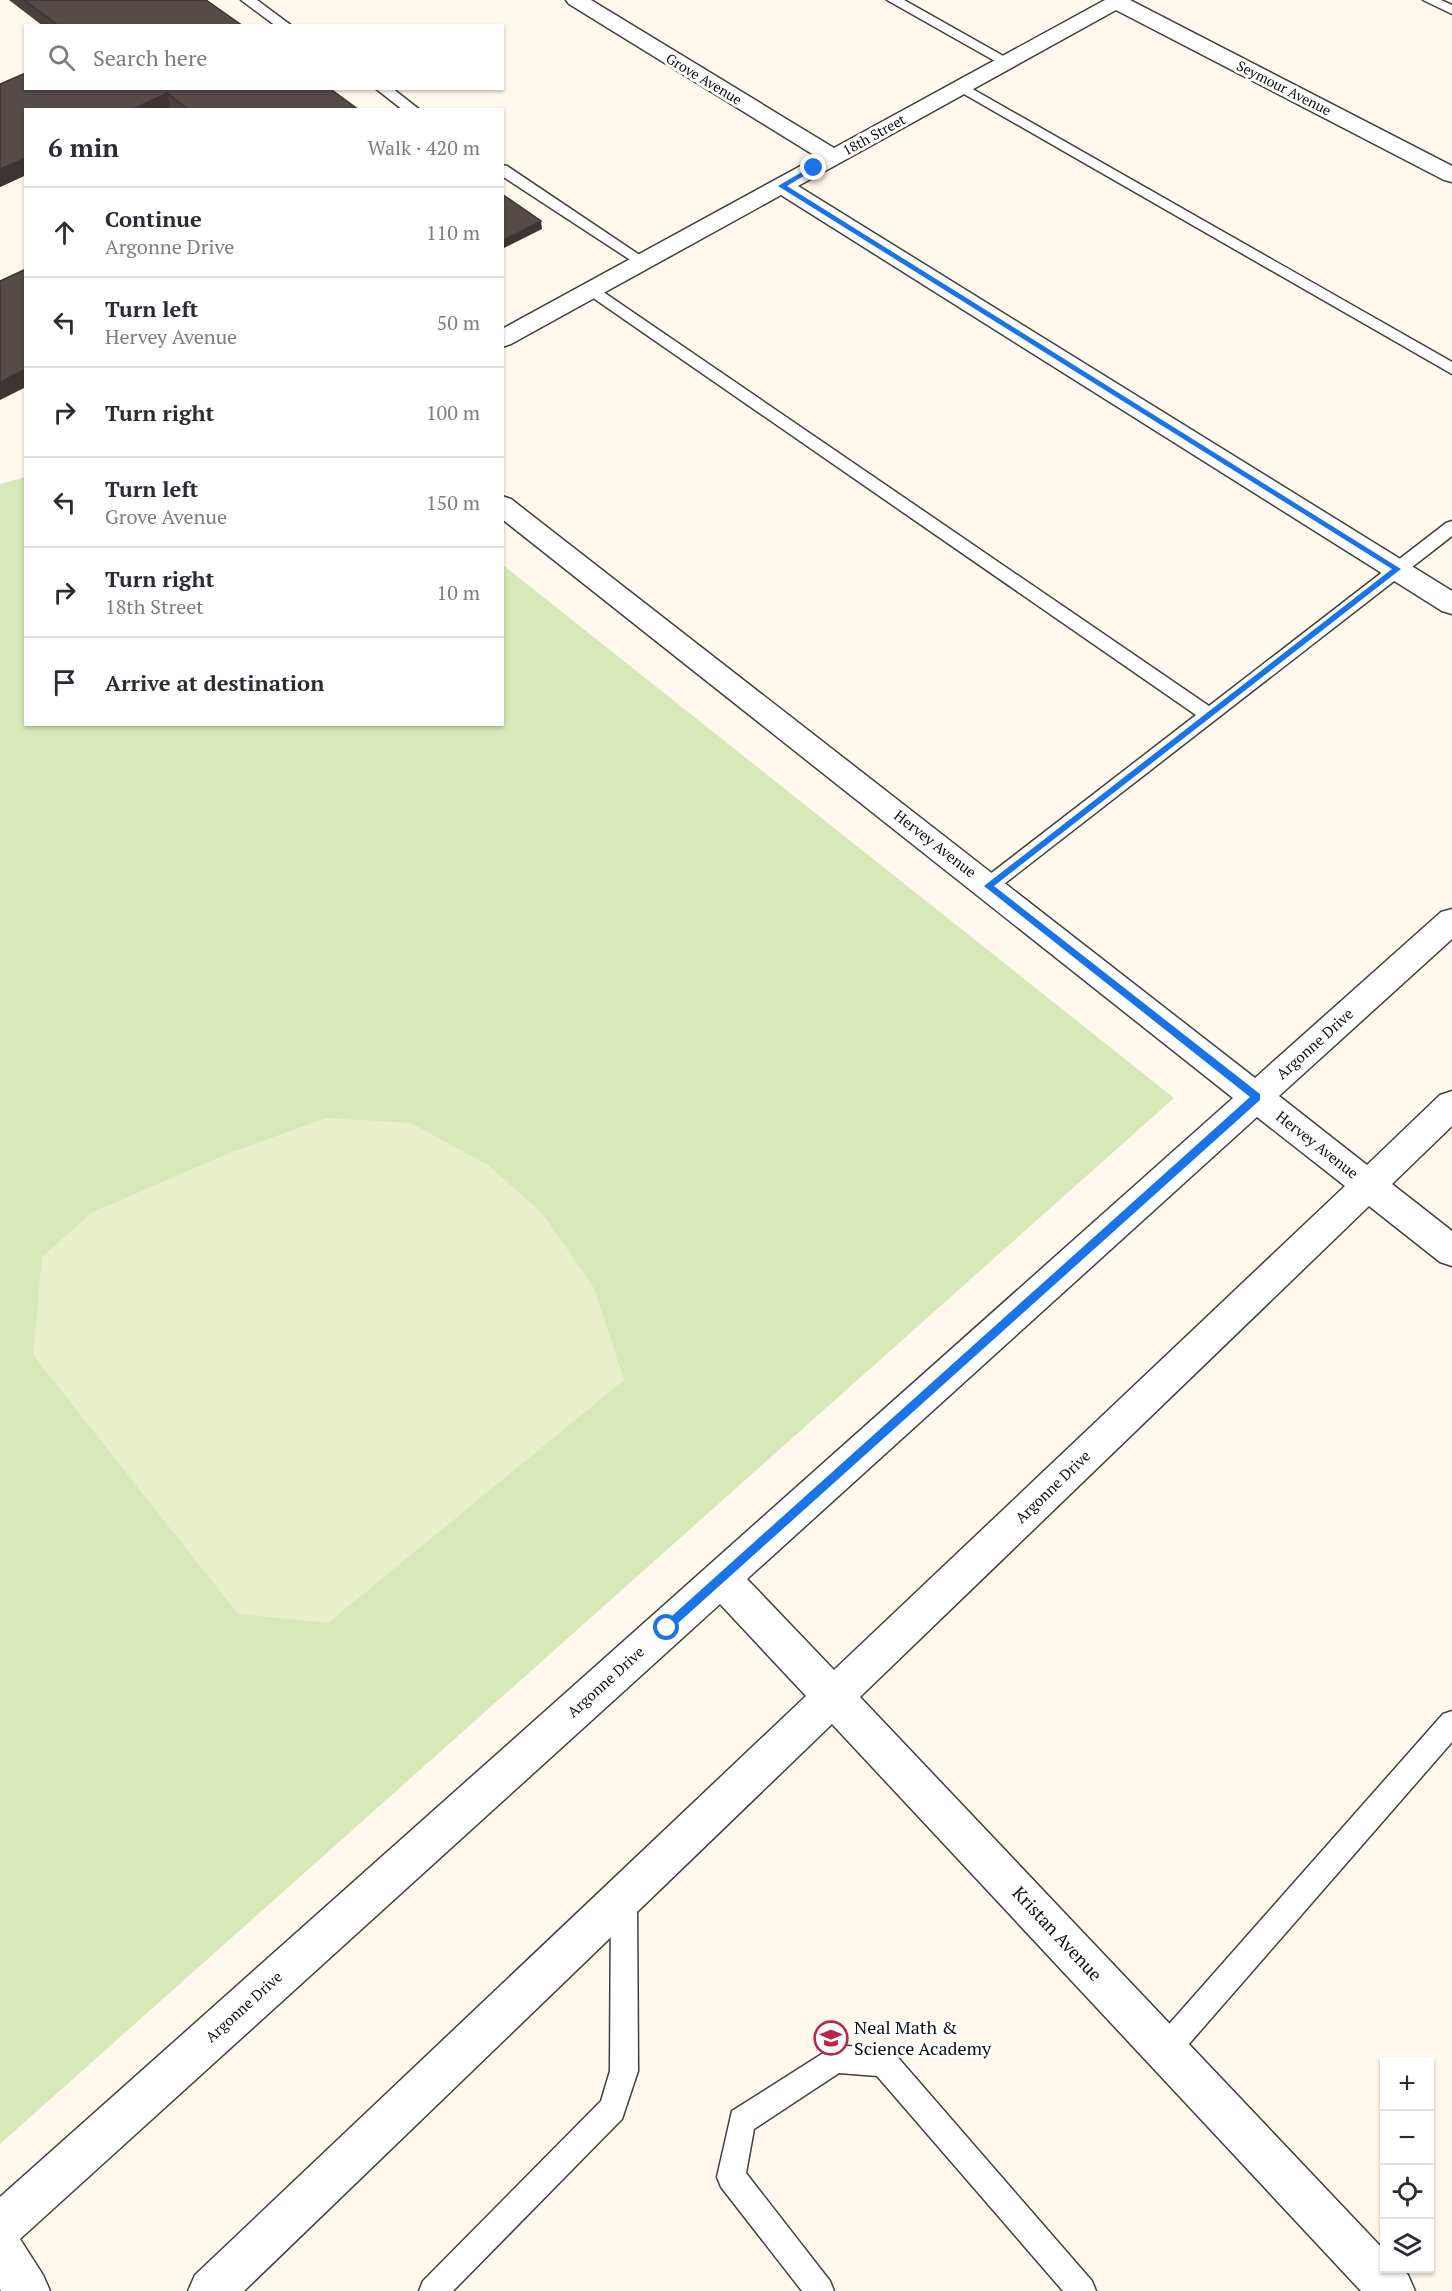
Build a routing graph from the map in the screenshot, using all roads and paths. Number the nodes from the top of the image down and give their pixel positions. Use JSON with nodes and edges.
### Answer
{"nodes":[{"id":1,"x":248,"y":0,"type":"edge"},
{"id":2,"x":576,"y":0,"type":"edge"},
{"id":3,"x":894,"y":0,"type":"edge"},
{"id":4,"x":1430,"y":0,"type":"edge"},
{"id":5,"x":1118,"y":1,"type":"edge"},
{"id":6,"x":1452,"y":10,"type":"edge"},
{"id":7,"x":283,"y":24,"type":"edge"},
{"id":8,"x":1007,"y":62,"type":"junction"},
{"id":9,"x":962,"y":87,"type":"junction"},
{"id":10,"x":384,"y":90,"type":"edge"},
{"id":11,"x":410,"y":108,"type":"edge"},
{"id":12,"x":833,"y":158,"type":"junction"},
{"id":13,"x":504,"y":169,"type":"edge"},
{"id":14,"x":1452,"y":175,"type":"edge"},
{"id":15,"x":782,"y":186,"type":"junction"},
{"id":16,"x":643,"y":262,"type":"junction"},
{"id":17,"x":591,"y":290,"type":"junction"},
{"id":18,"x":504,"y":338,"type":"edge"},
{"id":19,"x":1452,"y":369,"type":"edge"},
{"id":20,"x":504,"y":507,"type":"edge"},
{"id":21,"x":1452,"y":526,"type":"edge"},
{"id":22,"x":1397,"y":569,"type":"junction"},
{"id":23,"x":1452,"y":603,"type":"edge"},
{"id":24,"x":1209,"y":715,"type":"junction"},
{"id":25,"x":988,"y":886,"type":"junction"},
{"id":26,"x":1452,"y":921,"type":"edge"},
{"id":27,"x":1257,"y":1097,"type":"junction"},
{"id":28,"x":1452,"y":1105,"type":"edge"},
{"id":29,"x":1369,"y":1185,"type":"junction"},
{"id":30,"x":1452,"y":1251,"type":"edge"},
{"id":31,"x":721,"y":1578,"type":"junction"},
{"id":32,"x":833,"y":1697,"type":"junction"},
{"id":33,"x":1452,"y":1723,"type":"edge"},
{"id":34,"x":624,"y":1897,"type":"junction"},
{"id":35,"x":1165,"y":2050,"type":"junction"},
{"id":36,"x":0,"y":2226,"type":"edge"},
{"id":37,"x":0,"y":2247,"type":"edge"},
{"id":38,"x":27,"y":2291,"type":"edge"},
{"id":39,"x":211,"y":2291,"type":"edge"},
{"id":40,"x":433,"y":2291,"type":"edge"},
{"id":41,"x":820,"y":2291,"type":"edge"},
{"id":42,"x":1082,"y":2291,"type":"edge"},
{"id":43,"x":1392,"y":2291,"type":"edge"}],
"edges":[{"from":1,"to":7,"type":"lane"},
{"from":2,"to":12,"type":"street","name":"Grove Avenue"},
{"from":3,"to":8,"type":"lane"},
{"from":4,"to":6,"type":"lane"},
{"from":5,"to":8,"type":"street","name":"18th Street"},
{"from":5,"to":14,"type":"street","name":"Seymour Avenue"},
{"from":8,"to":9,"type":"street","name":"18th Street"},
{"from":9,"to":12,"type":"street","name":"18th Street"},
{"from":9,"to":19,"type":"lane"},
{"from":10,"to":11,"type":"lane"},
{"from":12,"to":15,"type":"street","name":"18th Street"},
{"from":13,"to":16,"type":"lane"},
{"from":15,"to":16,"type":"street","name":"18th Street"},
{"from":15,"to":22,"type":"street"},
{"from":16,"to":17,"type":"street","name":"18th Street"},
{"from":17,"to":18,"type":"street","name":"18th Street"},
{"from":17,"to":24,"type":"lane"},
{"from":20,"to":25,"type":"street","name":"Hervey Avenue"},
{"from":21,"to":22,"type":"lane"},
{"from":22,"to":23,"type":"street"},
{"from":22,"to":24,"type":"lane"},
{"from":24,"to":25,"type":"lane"},
{"from":25,"to":27,"type":"street","name":"Hervey Avenue"},
{"from":26,"to":27,"type":"street","name":"Argonne Drive"},
{"from":27,"to":29,"type":"street","name":"Hervey Avenue"},
{"from":27,"to":31,"type":"street","name":"Argonne Drive"},
{"from":28,"to":29,"type":"street","name":"Argonne Drive"},
{"from":29,"to":30,"type":"street","name":"Hervey Avenue"},
{"from":29,"to":32,"type":"street","name":"Argonne Drive"},
{"from":31,"to":32,"type":"street","name":"Kristan Avenue"},
{"from":31,"to":36,"type":"street","name":"Argonne Drive"},
{"from":32,"to":34,"type":"street","name":"Argonne Drive"},
{"from":32,"to":35,"type":"street","name":"Kristan Avenue"},
{"from":33,"to":35,"type":"lane"},
{"from":34,"to":39,"type":"street","name":"Argonne Drive"},
{"from":34,"to":40,"type":"lane"},
{"from":35,"to":43,"type":"street","name":"Kristan Avenue"},
{"from":37,"to":38,"type":"street"},
{"from":41,"to":42,"type":"lane"}]}
